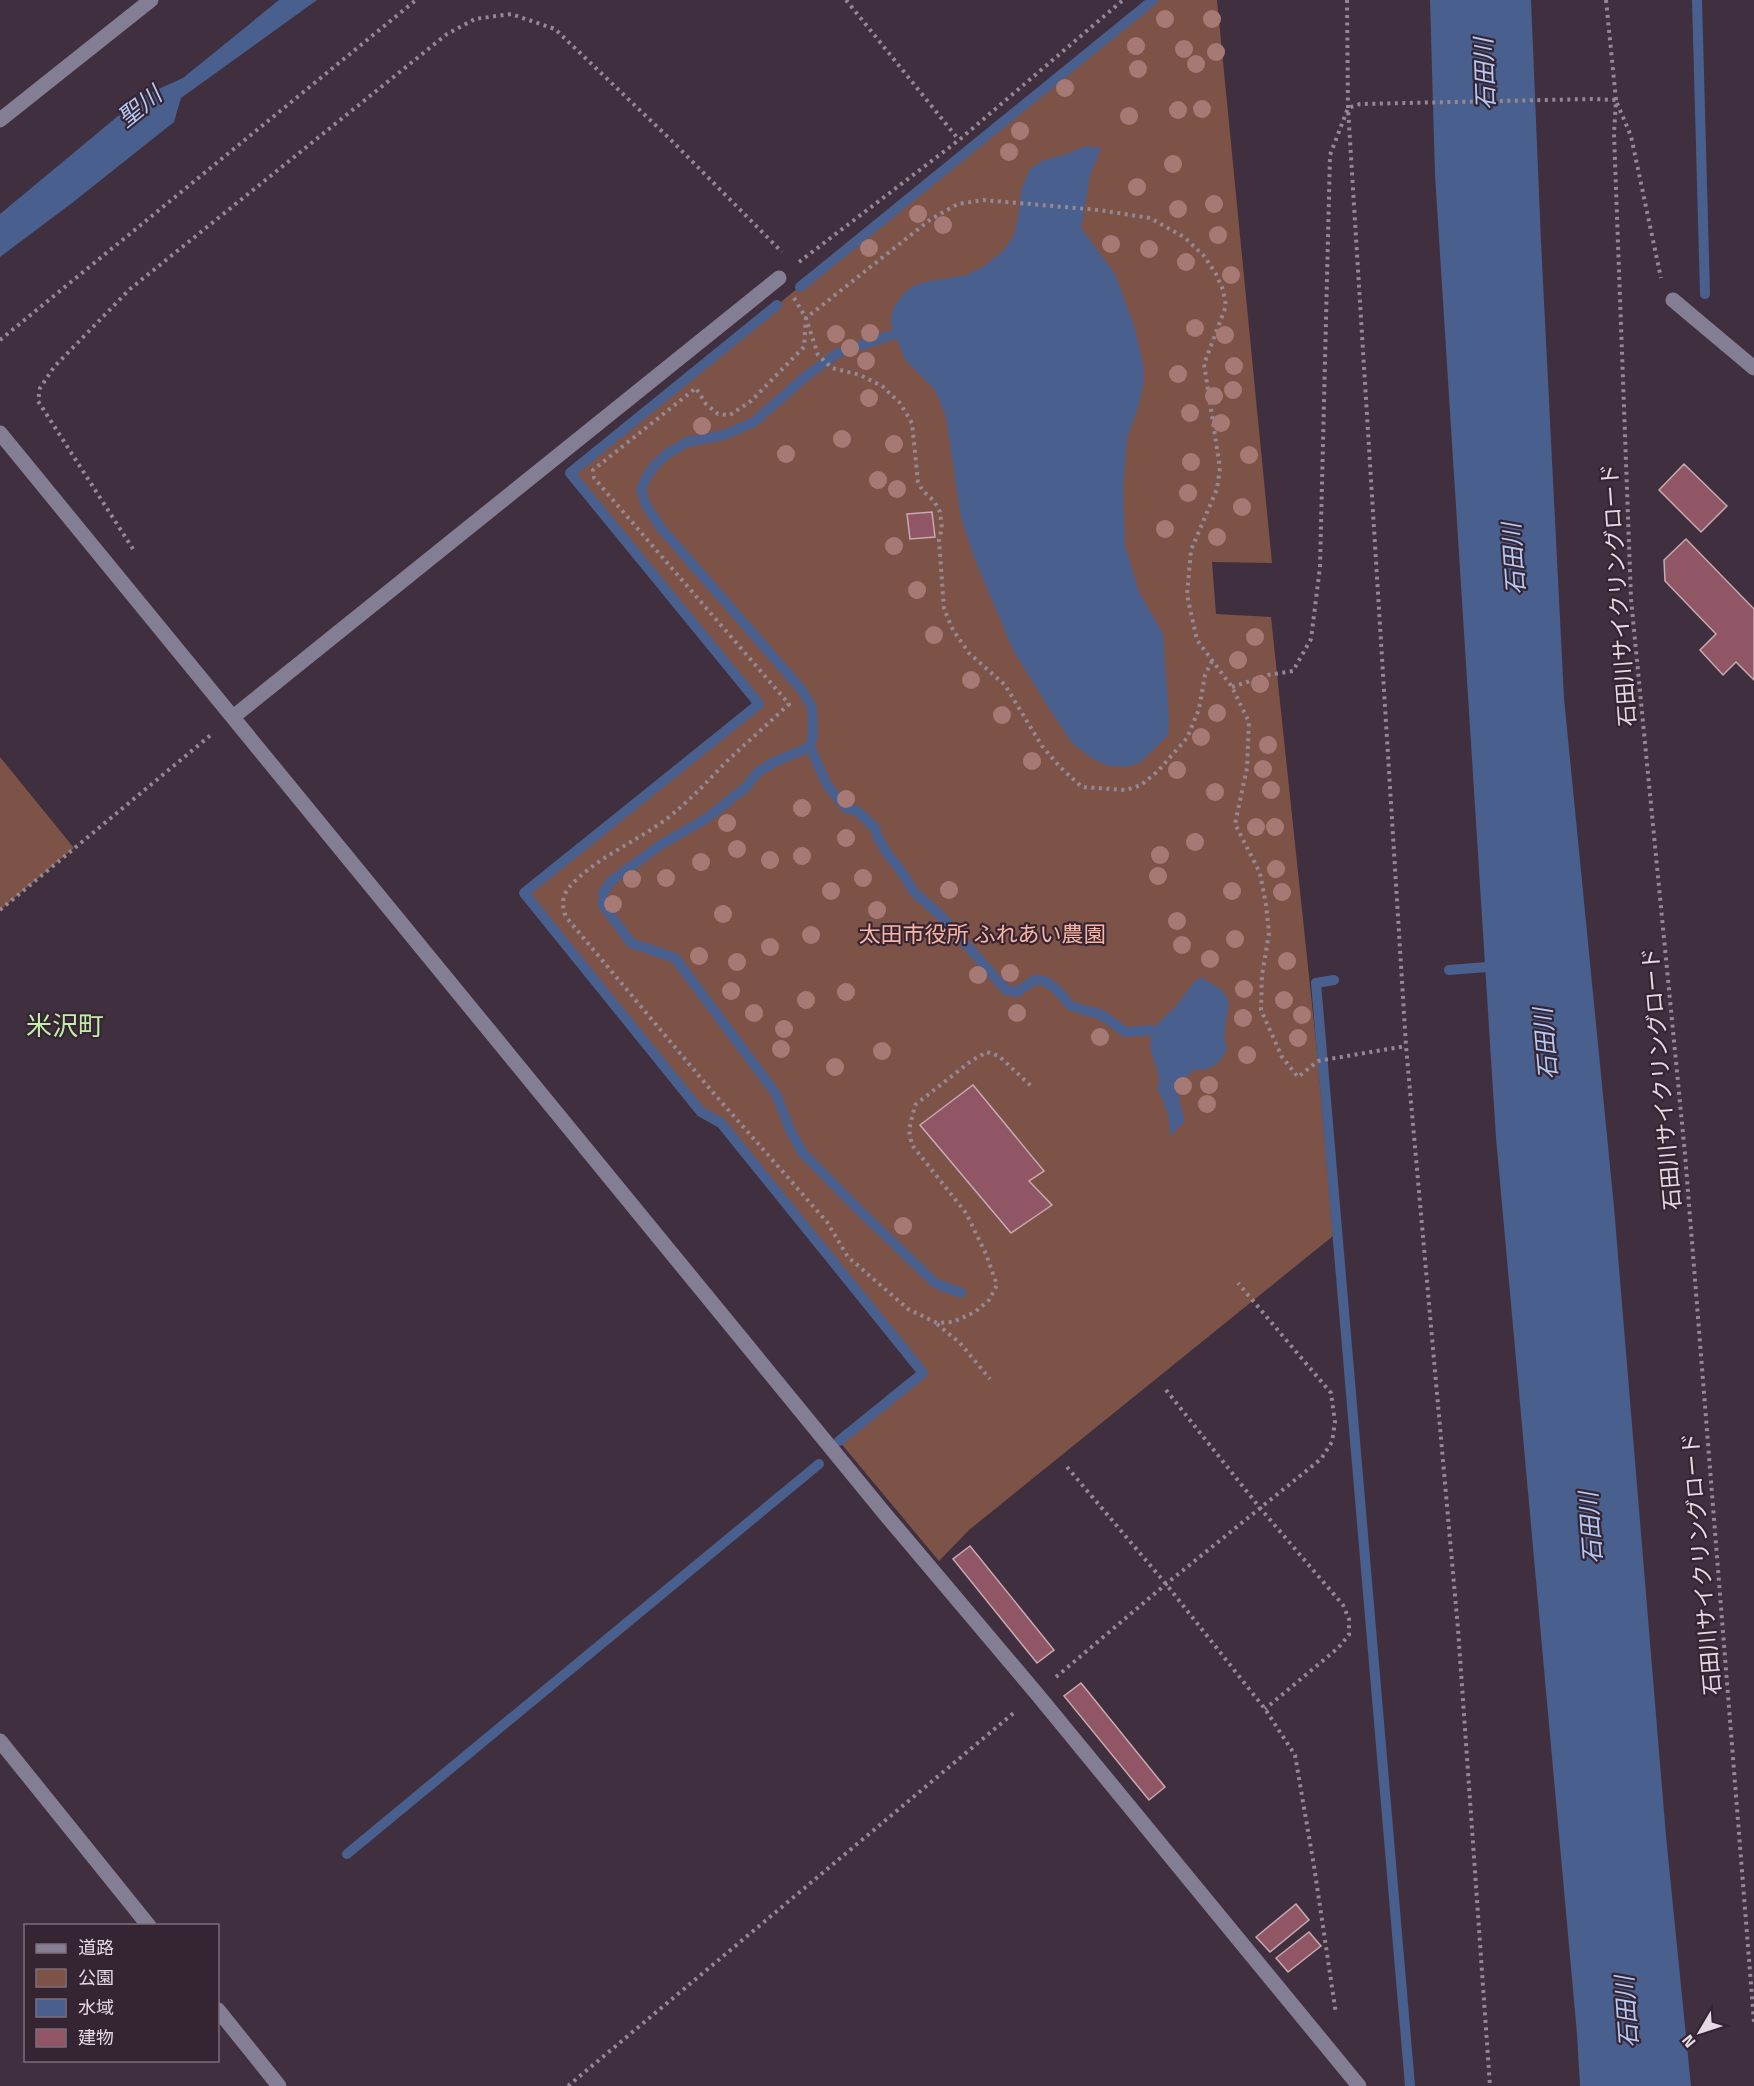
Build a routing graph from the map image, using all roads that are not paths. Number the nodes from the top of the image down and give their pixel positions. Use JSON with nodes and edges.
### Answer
{"nodes":[{"id":1,"x":151,"y":0,"type":"edge"},
{"id":2,"x":0,"y":120,"type":"edge"},
{"id":3,"x":778,"y":278,"type":"road end"},
{"id":4,"x":1673,"y":300,"type":"road end"},
{"id":5,"x":1754,"y":368,"type":"edge"},
{"id":6,"x":0,"y":433,"type":"edge"},
{"id":7,"x":233,"y":717,"type":"junction"},
{"id":8,"x":0,"y":1741,"type":"edge"},
{"id":9,"x":147,"y":1924,"type":"edge"},
{"id":10,"x":219,"y":2011,"type":"edge"},
{"id":11,"x":279,"y":2086,"type":"edge"},
{"id":12,"x":1359,"y":2086,"type":"edge"}],
"edges":[{"from":1,"to":2,"type":"street"},
{"from":3,"to":7,"type":"street"},
{"from":4,"to":5,"type":"street"},
{"from":6,"to":7,"type":"street"},
{"from":7,"to":12,"type":"street"},
{"from":8,"to":9,"type":"street"},
{"from":10,"to":11,"type":"street"}]}
